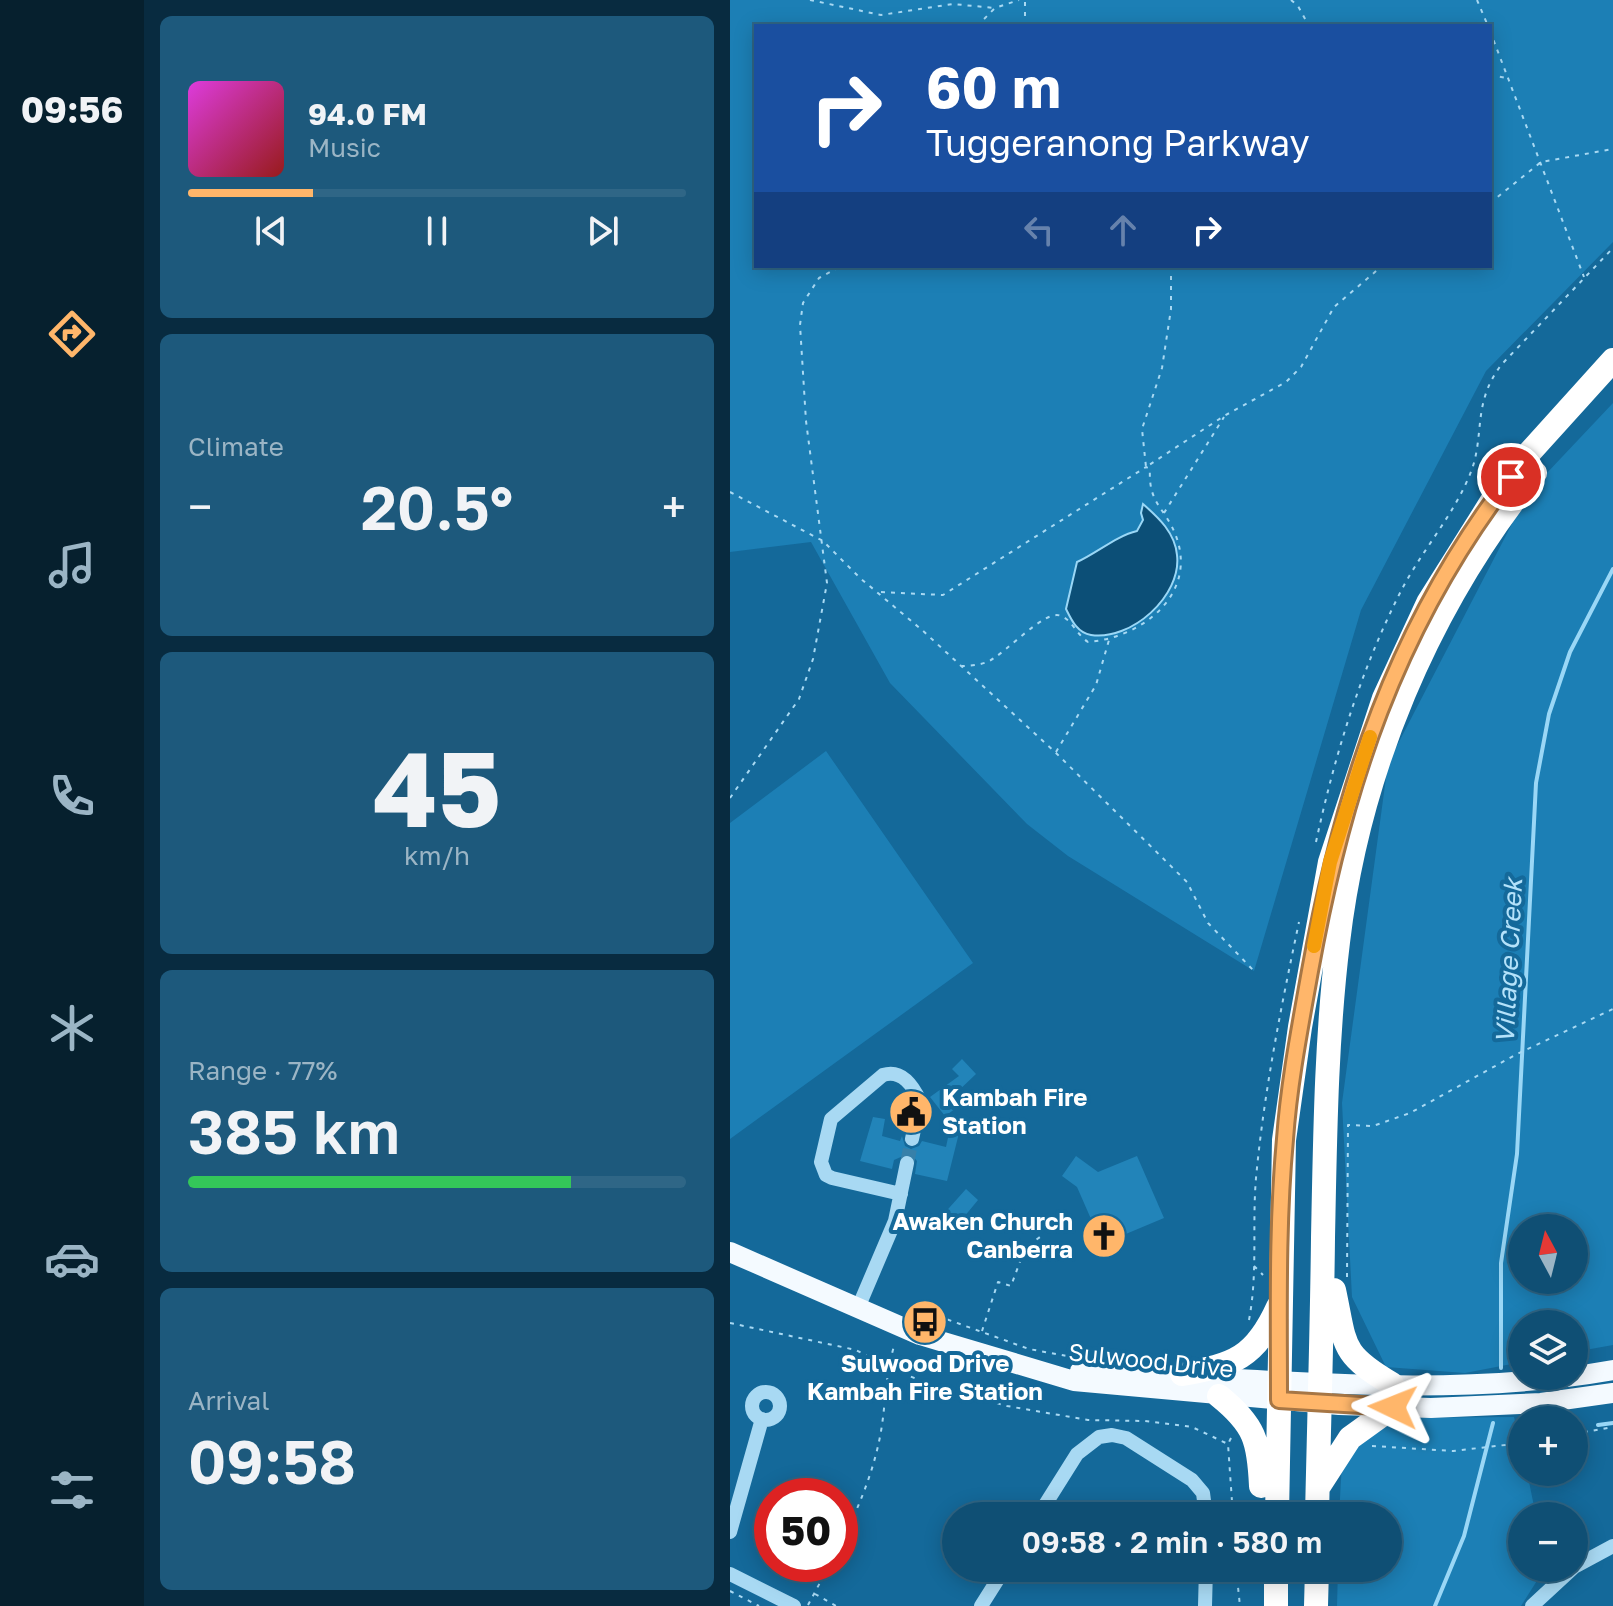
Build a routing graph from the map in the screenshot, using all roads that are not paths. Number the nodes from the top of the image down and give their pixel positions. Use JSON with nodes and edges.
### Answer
{"nodes":[{"id":1,"x":1613,"y":360,"type":"edge"},
{"id":2,"x":1613,"y":384,"type":"edge"},
{"id":3,"x":912,"y":1139,"type":"tunnel mouth"},
{"id":4,"x":907,"y":1163,"type":"tunnel mouth"},
{"id":5,"x":901,"y":1194,"type":"junction"},
{"id":6,"x":1323,"y":1240,"type":"junction"},
{"id":7,"x":730,"y":1252,"type":"edge"},
{"id":8,"x":1281,"y":1299,"type":"junction"},
{"id":9,"x":858,"y":1308,"type":"junction"},
{"id":10,"x":1183,"y":1364,"type":"junction"},
{"id":11,"x":1020,"y":1366,"type":"junction"},
{"id":12,"x":1613,"y":1370,"type":"edge"},
{"id":13,"x":1279,"y":1390,"type":"junction"},
{"id":14,"x":1320,"y":1392,"type":"junction"},
{"id":15,"x":1613,"y":1393,"type":"edge"},
{"id":16,"x":1219,"y":1396,"type":"junction"},
{"id":17,"x":1392,"y":1396,"type":"junction"},
{"id":18,"x":762,"y":1419,"type":"dead end"},
{"id":19,"x":1318,"y":1488,"type":"junction"},
{"id":20,"x":1047,"y":1502,"type":"edge"},
{"id":21,"x":1204,"y":1502,"type":"edge"},
{"id":22,"x":1264,"y":1502,"type":"edge"},
{"id":23,"x":1277,"y":1502,"type":"edge"},
{"id":24,"x":1318,"y":1502,"type":"edge"},
{"id":25,"x":730,"y":1532,"type":"edge"},
{"id":26,"x":1613,"y":1546,"type":"edge"},
{"id":27,"x":1588,"y":1560,"type":"edge"},
{"id":28,"x":730,"y":1574,"type":"edge"},
{"id":29,"x":996,"y":1582,"type":"edge"},
{"id":30,"x":1206,"y":1582,"type":"edge"},
{"id":31,"x":1276,"y":1582,"type":"edge"},
{"id":32,"x":1317,"y":1582,"type":"edge"},
{"id":33,"x":1558,"y":1582,"type":"edge"},
{"id":34,"x":794,"y":1606,"type":"edge"},
{"id":35,"x":981,"y":1606,"type":"edge"},
{"id":36,"x":1205,"y":1606,"type":"edge"},
{"id":37,"x":1276,"y":1606,"type":"edge"},
{"id":38,"x":1316,"y":1606,"type":"edge"},
{"id":39,"x":1532,"y":1606,"type":"edge"}],
"edges":[{"from":1,"to":8,"type":"highway"},
{"from":2,"to":6,"type":"highway"},
{"from":3,"to":5,"type":"street"},
{"from":4,"to":5,"type":"street"},
{"from":5,"to":9,"type":"street"},
{"from":6,"to":14,"type":"highway"},
{"from":6,"to":17,"type":"highway"},
{"from":7,"to":9,"type":"main road","name":"Sulwood Drive"},
{"from":8,"to":10,"type":"highway"},
{"from":8,"to":13,"type":"highway"},
{"from":9,"to":11,"type":"main road","name":"Sulwood Drive"},
{"from":10,"to":11,"type":"main road","name":"Sulwood Drive"},
{"from":10,"to":13,"type":"main road","name":"Sulwood Drive"},
{"from":11,"to":16,"type":"main road","name":"Sulwood Drive"},
{"from":12,"to":17,"type":"main road","name":"Sulwood Drive"},
{"from":13,"to":14,"type":"main road","name":"Sulwood Drive"},
{"from":13,"to":16,"type":"main road","name":"Sulwood Drive"},
{"from":13,"to":23,"type":"highway"},
{"from":14,"to":17,"type":"main road","name":"Sulwood Drive"},
{"from":14,"to":19,"type":"highway"},
{"from":15,"to":17,"type":"main road","name":"Sulwood Drive"},
{"from":16,"to":22,"type":"highway"},
{"from":17,"to":19,"type":"highway"},
{"from":18,"to":25,"type":"street"},
{"from":19,"to":24,"type":"highway"},
{"from":20,"to":21,"type":"street"},
{"from":26,"to":27,"type":"street"},
{"from":28,"to":34,"type":"street"},
{"from":29,"to":35,"type":"street"},
{"from":30,"to":36,"type":"street"},
{"from":31,"to":37,"type":"highway"},
{"from":32,"to":38,"type":"highway"},
{"from":33,"to":39,"type":"street"}]}
